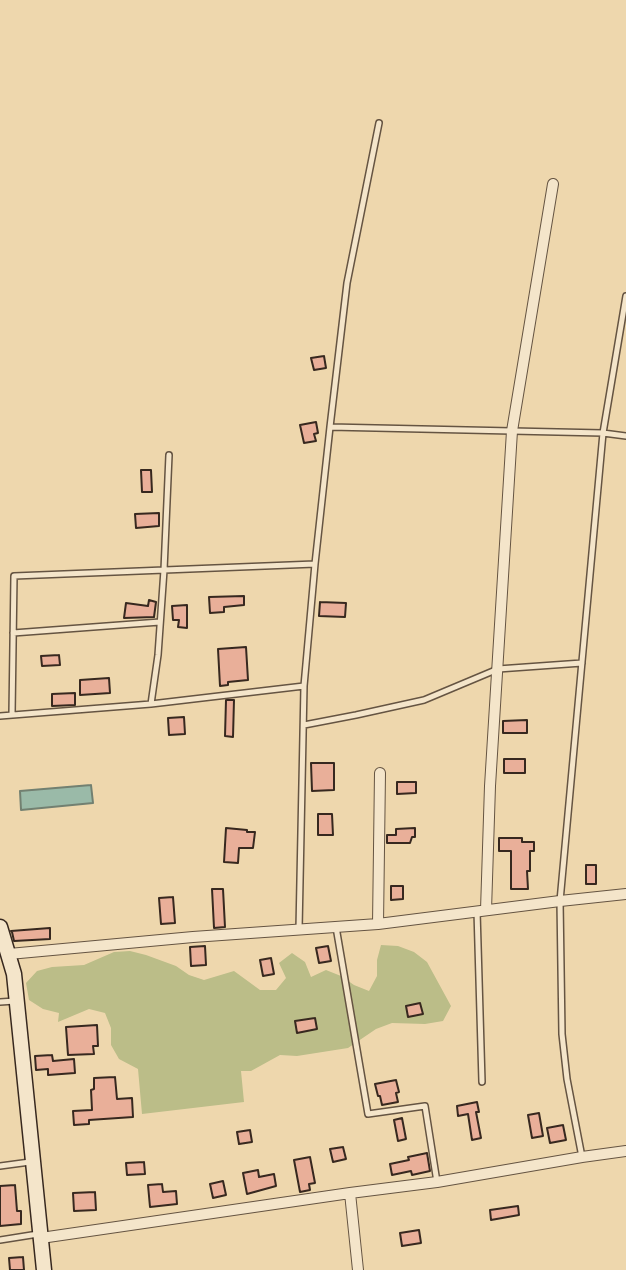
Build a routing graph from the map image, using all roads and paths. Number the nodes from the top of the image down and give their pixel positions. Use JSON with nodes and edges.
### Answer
{"nodes":[{"id":1,"x":379,"y":123,"type":"dead end"},
{"id":2,"x":553,"y":184,"type":"dead end"},
{"id":3,"x":626,"y":296,"type":"edge"},
{"id":4,"x":330,"y":427,"type":"junction"},
{"id":5,"x":512,"y":431,"type":"junction"},
{"id":6,"x":603,"y":433,"type":"junction"},
{"id":7,"x":626,"y":436,"type":"edge"},
{"id":8,"x":169,"y":455,"type":"dead end"},
{"id":9,"x":315,"y":564,"type":"junction"},
{"id":10,"x":164,"y":570,"type":"junction"},
{"id":11,"x":160,"y":622,"type":"junction"},
{"id":12,"x":13,"y":633,"type":"junction"},
{"id":13,"x":582,"y":663,"type":"junction"},
{"id":14,"x":498,"y":669,"type":"junction"},
{"id":15,"x":304,"y":686,"type":"junction"},
{"id":16,"x":151,"y":704,"type":"junction"},
{"id":17,"x":12,"y":714,"type":"junction"},
{"id":18,"x":0,"y":716,"type":"edge"},
{"id":19,"x":304,"y":724,"type":"junction"},
{"id":20,"x":380,"y":773,"type":"dead end"},
{"id":21,"x":626,"y":894,"type":"edge"},
{"id":22,"x":560,"y":901,"type":"junction"},
{"id":23,"x":482,"y":911,"type":"junction"},
{"id":24,"x":378,"y":924,"type":"junction"},
{"id":25,"x":336,"y":927,"type":"junction"},
{"id":26,"x":0,"y":928,"type":"edge"},
{"id":27,"x":299,"y":929,"type":"junction"},
{"id":28,"x":9,"y":954,"type":"junction"},
{"id":29,"x":18,"y":1001,"type":"junction"},
{"id":30,"x":0,"y":1002,"type":"edge"},
{"id":31,"x":482,"y":1082,"type":"dead end"},
{"id":32,"x":626,"y":1151,"type":"edge"},
{"id":33,"x":582,"y":1157,"type":"junction"},
{"id":34,"x":34,"y":1162,"type":"junction"},
{"id":35,"x":0,"y":1166,"type":"edge"},
{"id":36,"x":437,"y":1182,"type":"junction"},
{"id":37,"x":350,"y":1193,"type":"junction"},
{"id":38,"x":41,"y":1236,"type":"junction"},
{"id":39,"x":0,"y":1240,"type":"edge"},
{"id":40,"x":44,"y":1270,"type":"edge"},
{"id":41,"x":358,"y":1270,"type":"edge"}],
"edges":[{"from":1,"to":4,"type":"lane"},
{"from":2,"to":5,"type":"street"},
{"from":3,"to":6,"type":"lane"},
{"from":4,"to":5,"type":"lane"},
{"from":4,"to":9,"type":"lane"},
{"from":5,"to":6,"type":"lane"},
{"from":5,"to":14,"type":"street"},
{"from":6,"to":7,"type":"lane"},
{"from":6,"to":13,"type":"lane"},
{"from":8,"to":10,"type":"lane"},
{"from":9,"to":10,"type":"lane"},
{"from":9,"to":15,"type":"lane"},
{"from":10,"to":11,"type":"lane"},
{"from":10,"to":12,"type":"lane"},
{"from":11,"to":12,"type":"lane"},
{"from":11,"to":16,"type":"lane"},
{"from":12,"to":17,"type":"lane"},
{"from":13,"to":14,"type":"lane"},
{"from":13,"to":22,"type":"lane"},
{"from":14,"to":19,"type":"lane"},
{"from":14,"to":23,"type":"street"},
{"from":15,"to":16,"type":"lane"},
{"from":15,"to":19,"type":"lane"},
{"from":16,"to":17,"type":"lane"},
{"from":17,"to":18,"type":"lane"},
{"from":19,"to":27,"type":"lane"},
{"from":20,"to":24,"type":"street"},
{"from":21,"to":22,"type":"street"},
{"from":22,"to":23,"type":"street"},
{"from":22,"to":33,"type":"lane"},
{"from":23,"to":24,"type":"street"},
{"from":23,"to":31,"type":"lane"},
{"from":24,"to":25,"type":"street"},
{"from":25,"to":27,"type":"street"},
{"from":25,"to":36,"type":"lane"},
{"from":26,"to":28,"type":"main road"},
{"from":27,"to":28,"type":"street"},
{"from":28,"to":29,"type":"main road"},
{"from":29,"to":30,"type":"lane"},
{"from":29,"to":34,"type":"main road"},
{"from":32,"to":33,"type":"street"},
{"from":33,"to":36,"type":"street"},
{"from":34,"to":35,"type":"lane"},
{"from":34,"to":38,"type":"main road"},
{"from":36,"to":37,"type":"street"},
{"from":37,"to":38,"type":"street"},
{"from":37,"to":41,"type":"street"},
{"from":38,"to":39,"type":"lane"},
{"from":38,"to":40,"type":"main road"}]}
